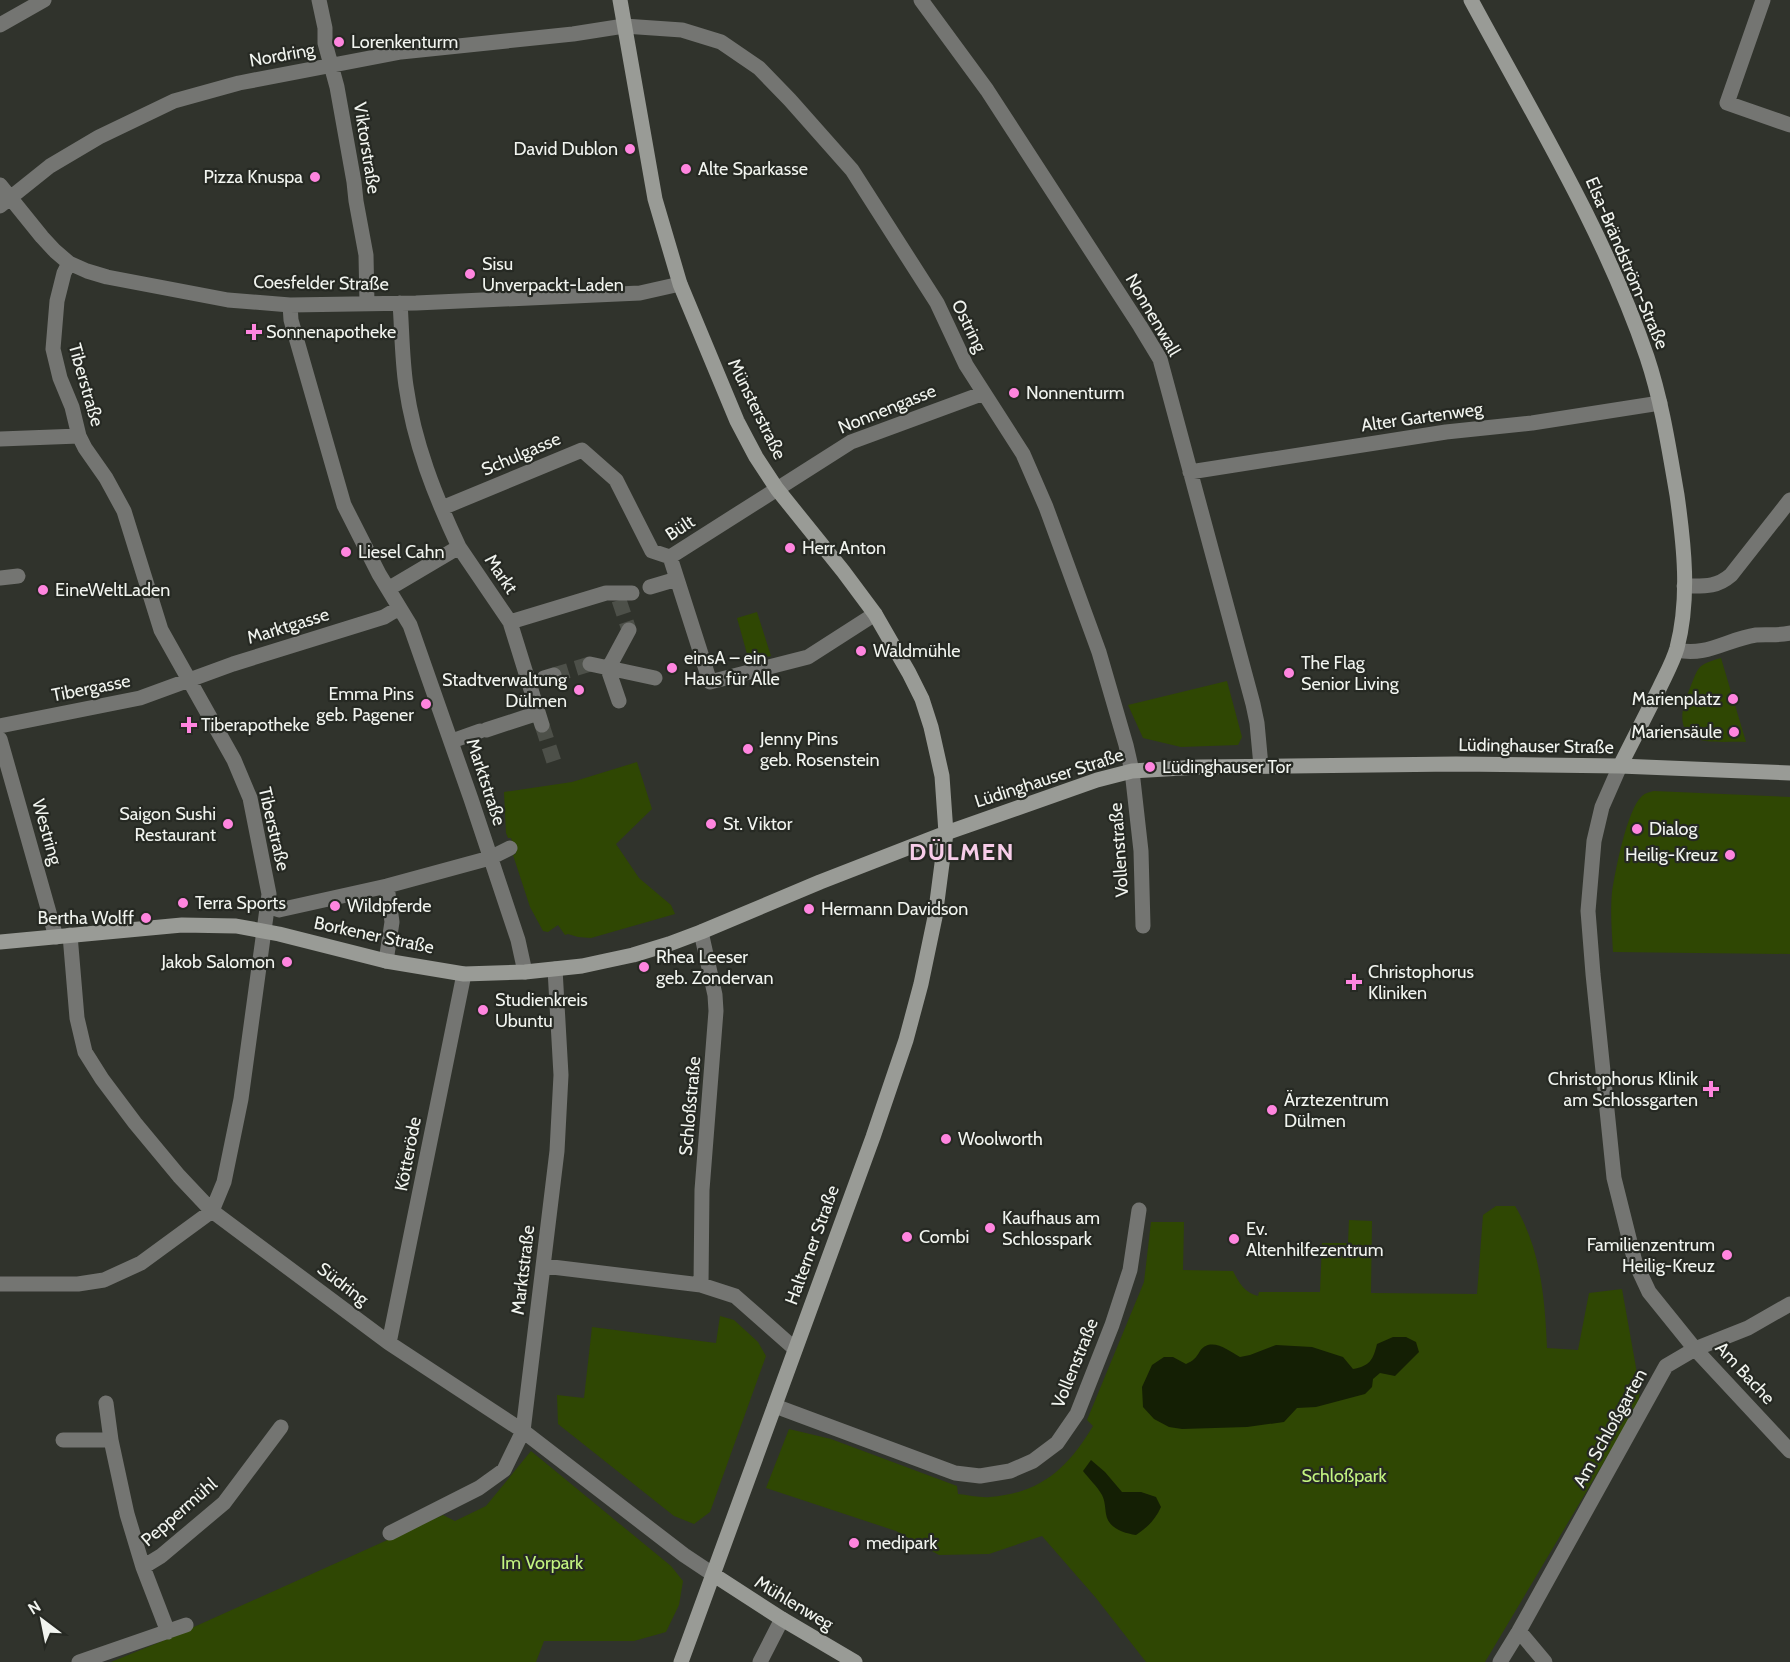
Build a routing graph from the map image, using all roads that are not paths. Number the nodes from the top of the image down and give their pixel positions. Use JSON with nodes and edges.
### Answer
{"nodes":[{"id":1,"x":44,"y":0,"type":"edge"},
{"id":2,"x":319,"y":0,"type":"edge"},
{"id":3,"x":620,"y":0,"type":"edge"},
{"id":4,"x":921,"y":0,"type":"edge"},
{"id":5,"x":1471,"y":0,"type":"edge"},
{"id":6,"x":1763,"y":0,"type":"edge"},
{"id":7,"x":0,"y":25,"type":"edge"},
{"id":8,"x":624,"y":26,"type":"junction"},
{"id":9,"x":332,"y":66,"type":"junction"},
{"id":10,"x":1790,"y":125,"type":"edge"},
{"id":11,"x":0,"y":185,"type":"edge"},
{"id":12,"x":5,"y":202,"type":"edge"},
{"id":13,"x":69,"y":262,"type":"junction"},
{"id":14,"x":680,"y":284,"type":"junction"},
{"id":15,"x":400,"y":303,"type":"junction"},
{"id":16,"x":368,"y":304,"type":"junction"},
{"id":17,"x":290,"y":305,"type":"junction"},
{"id":18,"x":984,"y":393,"type":"junction"},
{"id":19,"x":1660,"y":403,"type":"junction"},
{"id":20,"x":79,"y":436,"type":"junction"},
{"id":21,"x":0,"y":439,"type":"edge"},
{"id":22,"x":1190,"y":471,"type":"junction"},
{"id":23,"x":777,"y":489,"type":"junction"},
{"id":24,"x":1790,"y":500,"type":"edge"},
{"id":25,"x":442,"y":508,"type":"junction"},
{"id":26,"x":456,"y":541,"type":"junction"},
{"id":27,"x":670,"y":557,"type":"junction"},
{"id":28,"x":18,"y":576,"type":"dead end"},
{"id":29,"x":0,"y":578,"type":"edge"},
{"id":30,"x":677,"y":579,"type":"junction"},
{"id":31,"x":1684,"y":585,"type":"junction"},
{"id":32,"x":650,"y":587,"type":"dead end"},
{"id":33,"x":388,"y":589,"type":"junction"},
{"id":34,"x":623,"y":595,"type":"dead end"},
{"id":35,"x":399,"y":608,"type":"junction"},
{"id":36,"x":875,"y":614,"type":"junction"},
{"id":37,"x":510,"y":622,"type":"junction"},
{"id":38,"x":629,"y":630,"type":"dead end"},
{"id":39,"x":1790,"y":633,"type":"edge"},
{"id":40,"x":1677,"y":650,"type":"junction"},
{"id":41,"x":590,"y":664,"type":"tunnel mouth"},
{"id":42,"x":608,"y":669,"type":"junction"},
{"id":43,"x":655,"y":678,"type":"dead end"},
{"id":44,"x":188,"y":680,"type":"junction"},
{"id":45,"x":619,"y":701,"type":"dead end"},
{"id":46,"x":0,"y":726,"type":"edge"},
{"id":47,"x":0,"y":739,"type":"edge"},
{"id":48,"x":452,"y":741,"type":"junction"},
{"id":49,"x":2,"y":757,"type":"edge"},
{"id":50,"x":1261,"y":766,"type":"junction"},
{"id":51,"x":1620,"y":766,"type":"junction"},
{"id":52,"x":1132,"y":771,"type":"junction"},
{"id":53,"x":1790,"y":773,"type":"edge"},
{"id":54,"x":946,"y":832,"type":"junction"},
{"id":55,"x":510,"y":848,"type":"dead end"},
{"id":56,"x":490,"y":858,"type":"junction"},
{"id":57,"x":387,"y":886,"type":"junction"},
{"id":58,"x":267,"y":906,"type":"junction"},
{"id":59,"x":1143,"y":926,"type":"dead end"},
{"id":60,"x":263,"y":930,"type":"junction"},
{"id":61,"x":702,"y":932,"type":"junction"},
{"id":62,"x":63,"y":936,"type":"junction"},
{"id":63,"x":0,"y":942,"type":"edge"},
{"id":64,"x":386,"y":961,"type":"junction"},
{"id":65,"x":555,"y":969,"type":"junction"},
{"id":66,"x":525,"y":972,"type":"junction"},
{"id":67,"x":464,"y":974,"type":"junction"},
{"id":68,"x":1139,"y":1210,"type":"dead end"},
{"id":69,"x":212,"y":1211,"type":"junction"},
{"id":70,"x":544,"y":1266,"type":"junction"},
{"id":71,"x":0,"y":1284,"type":"edge"},
{"id":72,"x":701,"y":1285,"type":"junction"},
{"id":73,"x":1790,"y":1304,"type":"edge"},
{"id":74,"x":389,"y":1343,"type":"junction"},
{"id":75,"x":1695,"y":1348,"type":"junction"},
{"id":76,"x":795,"y":1349,"type":"junction"},
{"id":77,"x":106,"y":1403,"type":"dead end"},
{"id":78,"x":775,"y":1406,"type":"junction"},
{"id":79,"x":281,"y":1427,"type":"dead end"},
{"id":80,"x":523,"y":1431,"type":"junction"},
{"id":81,"x":63,"y":1440,"type":"dead end"},
{"id":82,"x":111,"y":1440,"type":"junction"},
{"id":83,"x":1790,"y":1451,"type":"edge"},
{"id":84,"x":390,"y":1533,"type":"dead end"},
{"id":85,"x":143,"y":1567,"type":"junction"},
{"id":86,"x":714,"y":1575,"type":"junction"},
{"id":87,"x":782,"y":1619,"type":"junction"},
{"id":88,"x":186,"y":1625,"type":"dead end"},
{"id":89,"x":1519,"y":1631,"type":"junction"},
{"id":90,"x":168,"y":1632,"type":"junction"},
{"id":91,"x":79,"y":1662,"type":"edge"},
{"id":92,"x":681,"y":1662,"type":"edge"},
{"id":93,"x":760,"y":1662,"type":"edge"},
{"id":94,"x":855,"y":1662,"type":"edge"},
{"id":95,"x":1500,"y":1662,"type":"edge"},
{"id":96,"x":1545,"y":1662,"type":"edge"}],
"edges":[{"from":1,"to":7,"type":"street"},
{"from":2,"to":9,"type":"street","name":"Viktorstraße"},
{"from":3,"to":8,"type":"street","name":"Münsterstraße"},
{"from":4,"to":22,"type":"street","name":"Nonnenwall"},
{"from":5,"to":19,"type":"street","name":"Elsa-Brändström-Straße"},
{"from":6,"to":10,"type":"street"},
{"from":8,"to":9,"type":"street","name":"Nordring"},
{"from":8,"to":14,"type":"street","name":"Münsterstraße"},
{"from":8,"to":18,"type":"street","name":"Ostring"},
{"from":9,"to":12,"type":"street","name":"Nordring"},
{"from":9,"to":16,"type":"street","name":"Viktorstraße"},
{"from":11,"to":12,"type":"street","name":"Coesfelder Straße"},
{"from":12,"to":13,"type":"street","name":"Coesfelder Straße"},
{"from":13,"to":17,"type":"street","name":"Coesfelder Straße"},
{"from":13,"to":20,"type":"street","name":"Tiberstraße"},
{"from":14,"to":15,"type":"street","name":"Coesfelder Straße"},
{"from":14,"to":23,"type":"street","name":"Münsterstraße"},
{"from":15,"to":16,"type":"street","name":"Coesfelder Straße"},
{"from":15,"to":25,"type":"street"},
{"from":16,"to":17,"type":"street","name":"Coesfelder Straße"},
{"from":17,"to":33,"type":"street","name":"Marktstraße"},
{"from":18,"to":23,"type":"street","name":"Nonnengasse"},
{"from":18,"to":52,"type":"street","name":"Ostring"},
{"from":19,"to":22,"type":"street","name":"Alter Gartenweg"},
{"from":19,"to":31,"type":"street","name":"Elsa-Brändström-Straße"},
{"from":20,"to":21,"type":"street"},
{"from":20,"to":44,"type":"street","name":"Tiberstraße"},
{"from":22,"to":50,"type":"street","name":"Nonnenwall"},
{"from":23,"to":27,"type":"street","name":"Bült"},
{"from":23,"to":36,"type":"street","name":"Münsterstraße"},
{"from":24,"to":31,"type":"street"},
{"from":25,"to":26,"type":"street"},
{"from":25,"to":27,"type":"street","name":"Schulgasse"},
{"from":26,"to":33,"type":"street","name":"Markt"},
{"from":26,"to":37,"type":"street","name":"Markt"},
{"from":27,"to":30,"type":"street","name":"Bült"},
{"from":28,"to":29,"type":"street"},
{"from":30,"to":32,"type":"street"},
{"from":30,"to":36,"type":"street","name":"Bült"},
{"from":31,"to":40,"type":"street","name":"Elsa-Brändström-Straße"},
{"from":33,"to":35,"type":"street","name":"Marktstraße"},
{"from":34,"to":37,"type":"street","name":"Markt"},
{"from":35,"to":44,"type":"street","name":"Marktgasse"},
{"from":35,"to":48,"type":"street","name":"Marktstraße"},
{"from":36,"to":54,"type":"street","name":"Münsterstraße"},
{"from":37,"to":48,"type":"street","name":"Markt"},
{"from":38,"to":42,"type":"street"},
{"from":39,"to":40,"type":"street"},
{"from":40,"to":51,"type":"street","name":"Elsa-Brändström-Straße"},
{"from":41,"to":42,"type":"street"},
{"from":42,"to":43,"type":"street"},
{"from":42,"to":45,"type":"street"},
{"from":44,"to":46,"type":"street","name":"Tibergasse"},
{"from":44,"to":58,"type":"street","name":"Tiberstraße"},
{"from":47,"to":49,"type":"street","name":"Westring"},
{"from":48,"to":56,"type":"street","name":"Marktstraße"},
{"from":49,"to":62,"type":"street","name":"Westring"},
{"from":50,"to":51,"type":"street","name":"Lüdinghauser Straße"},
{"from":50,"to":52,"type":"street","name":"Lüdinghauser Straße"},
{"from":51,"to":53,"type":"street","name":"Lüdinghauser Straße"},
{"from":51,"to":75,"type":"street"},
{"from":52,"to":54,"type":"street","name":"Lüdinghauser Straße"},
{"from":52,"to":59,"type":"street","name":"Vollenstraße"},
{"from":54,"to":61,"type":"street","name":"Lüdinghauser Straße"},
{"from":54,"to":76,"type":"street","name":"Halterner Straße"},
{"from":55,"to":56,"type":"street","name":"Borkener Straße"},
{"from":56,"to":57,"type":"street","name":"Borkener Straße"},
{"from":56,"to":66,"type":"street","name":"Marktstraße"},
{"from":57,"to":58,"type":"street","name":"Borkener Straße"},
{"from":57,"to":64,"type":"street"},
{"from":58,"to":60,"type":"street","name":"Tiberstraße"},
{"from":60,"to":62,"type":"street","name":"Borkener Straße"},
{"from":60,"to":64,"type":"street","name":"Borkener Straße"},
{"from":60,"to":69,"type":"street","name":"Tiberstraße"},
{"from":61,"to":65,"type":"street","name":"Lüdinghauser Straße"},
{"from":61,"to":72,"type":"street","name":"Schloßstraße"},
{"from":62,"to":63,"type":"street","name":"Borkener Straße"},
{"from":62,"to":69,"type":"street","name":"Südring"},
{"from":64,"to":67,"type":"street","name":"Borkener Straße"},
{"from":65,"to":66,"type":"street","name":"Lüdinghauser Straße"},
{"from":65,"to":70,"type":"street","name":"Marktstraße"},
{"from":66,"to":67,"type":"street","name":"Borkener Straße"},
{"from":67,"to":74,"type":"street","name":"Kötteröde"},
{"from":68,"to":78,"type":"street","name":"Vollenstraße"},
{"from":69,"to":71,"type":"street"},
{"from":69,"to":74,"type":"street","name":"Südring"},
{"from":70,"to":72,"type":"street"},
{"from":70,"to":80,"type":"street","name":"Marktstraße"},
{"from":72,"to":76,"type":"street"},
{"from":73,"to":75,"type":"street","name":"Am Schloßgarten"},
{"from":74,"to":80,"type":"street","name":"Südring"},
{"from":75,"to":83,"type":"street","name":"Am Bache"},
{"from":75,"to":89,"type":"street","name":"Am Schloßgarten"},
{"from":76,"to":78,"type":"street","name":"Halterner Straße"},
{"from":77,"to":82,"type":"street","name":"Peppermühl"},
{"from":78,"to":86,"type":"street","name":"Halterner Straße"},
{"from":79,"to":85,"type":"street","name":"Peppermühl"},
{"from":80,"to":84,"type":"street"},
{"from":80,"to":86,"type":"street","name":"Südring"},
{"from":81,"to":82,"type":"street"},
{"from":82,"to":85,"type":"street","name":"Peppermühl"},
{"from":85,"to":90,"type":"street","name":"Peppermühl"},
{"from":86,"to":87,"type":"street","name":"Mühlenweg"},
{"from":86,"to":92,"type":"street","name":"Halterner Straße"},
{"from":87,"to":93,"type":"street"},
{"from":87,"to":94,"type":"street","name":"Mühlenweg"},
{"from":88,"to":90,"type":"street"},
{"from":89,"to":95,"type":"street","name":"Am Schloßgarten"},
{"from":89,"to":96,"type":"street"},
{"from":90,"to":91,"type":"street"}]}
